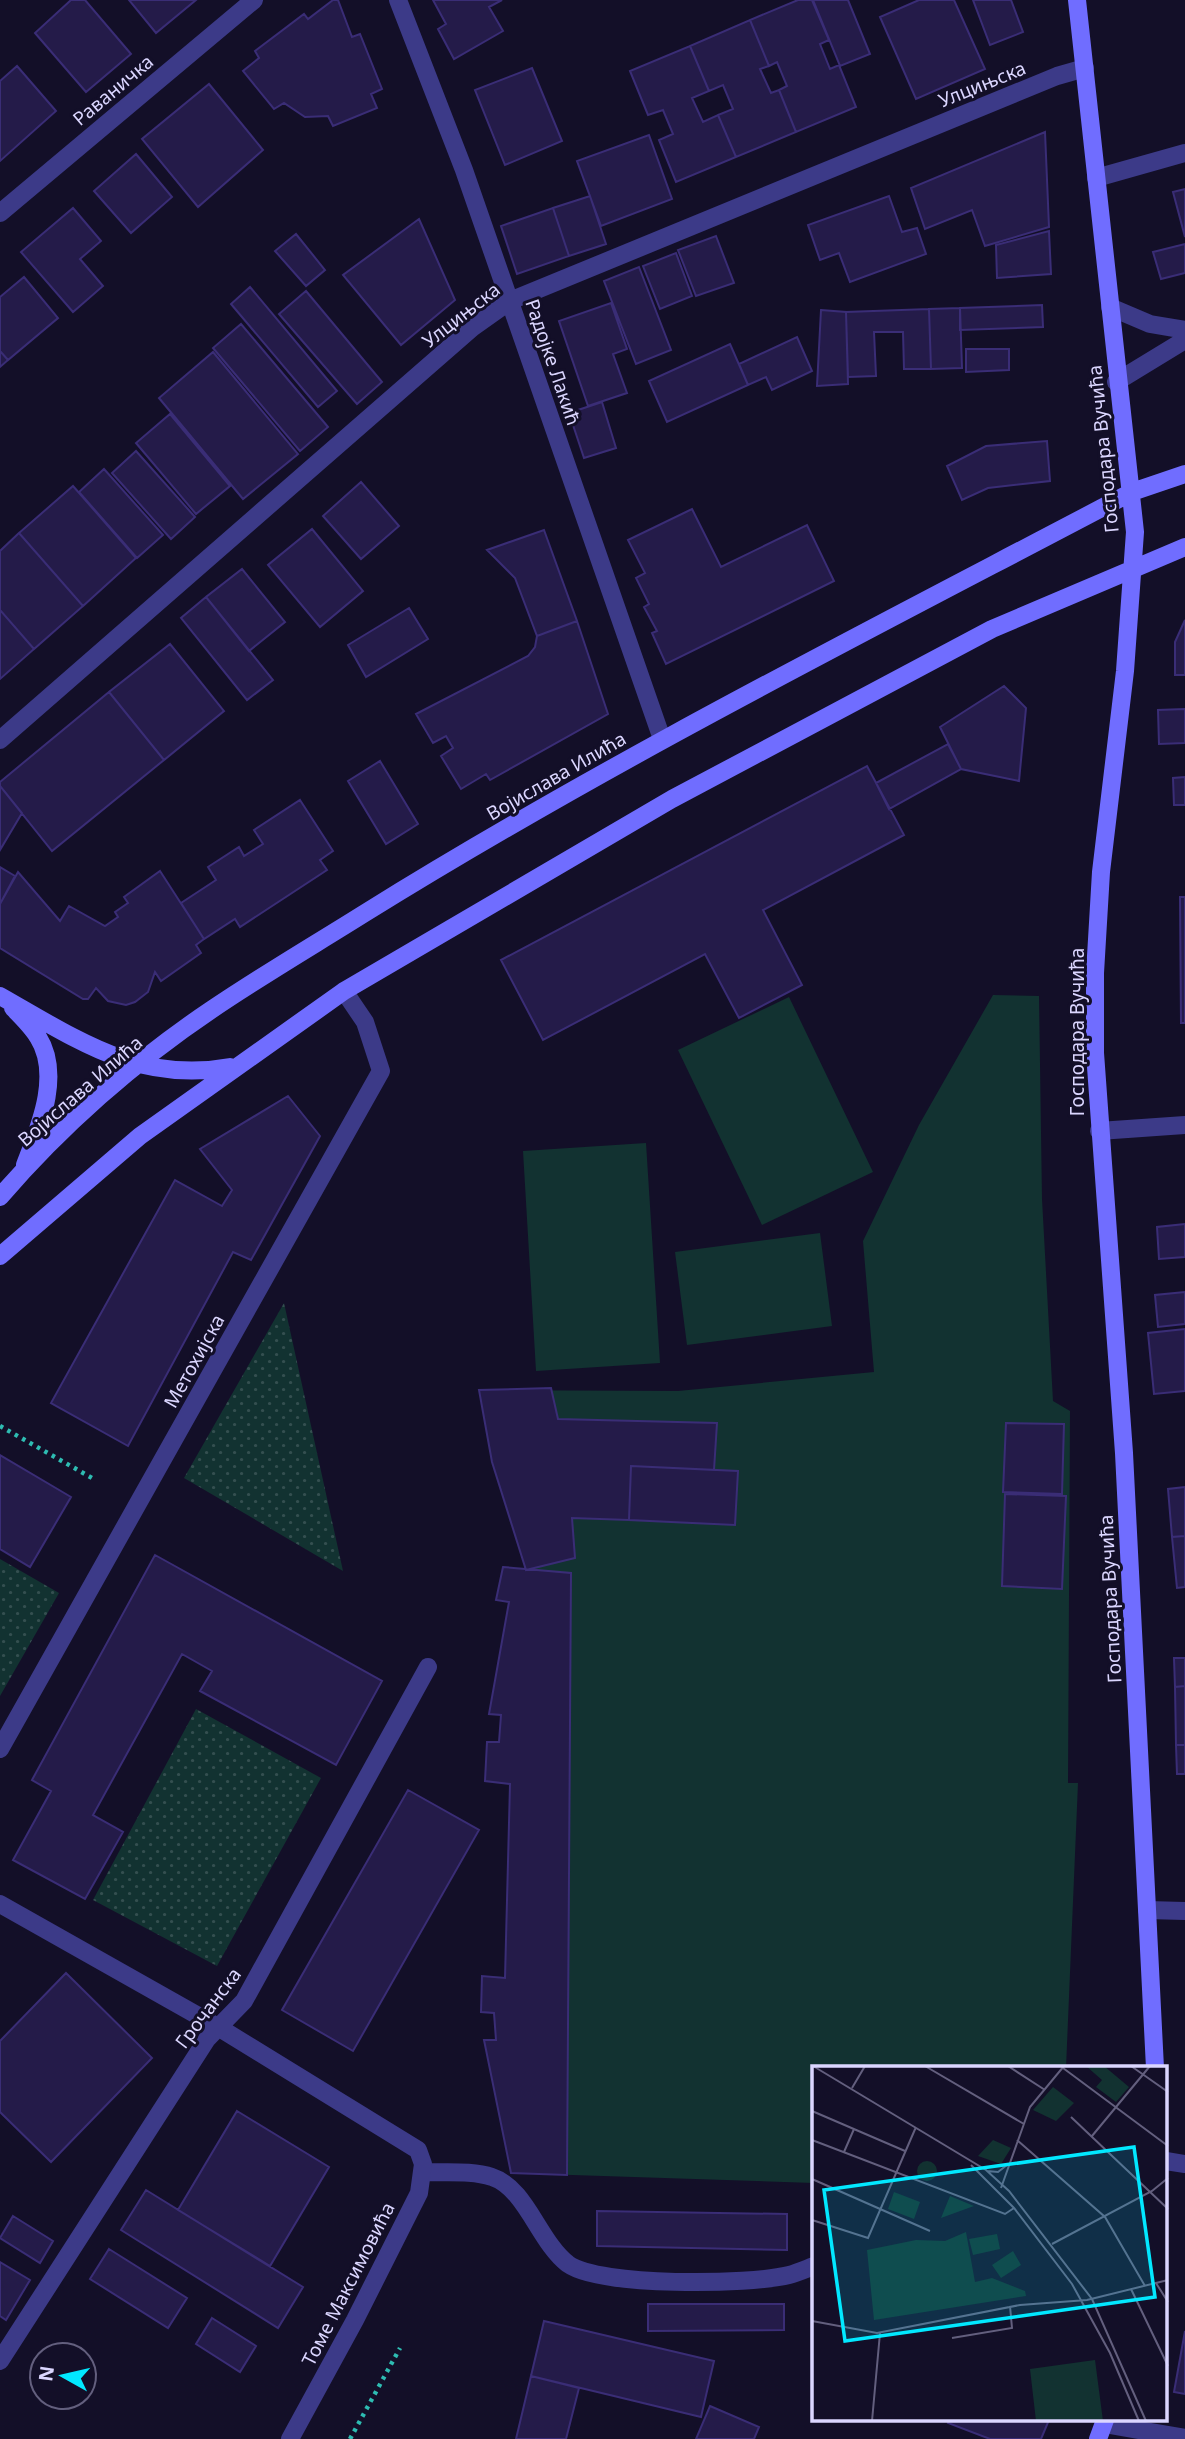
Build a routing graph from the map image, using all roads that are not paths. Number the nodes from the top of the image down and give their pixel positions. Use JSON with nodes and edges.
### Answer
{"nodes":[{"id":1,"x":254,"y":0,"type":"edge"},
{"id":2,"x":398,"y":0,"type":"edge"},
{"id":3,"x":1077,"y":0,"type":"edge"},
{"id":4,"x":1085,"y":68,"type":"junction"},
{"id":5,"x":1185,"y":153,"type":"edge"},
{"id":6,"x":1096,"y":178,"type":"junction"},
{"id":7,"x":0,"y":213,"type":"edge"},
{"id":8,"x":510,"y":301,"type":"junction"},
{"id":9,"x":1110,"y":307,"type":"junction"},
{"id":10,"x":1185,"y":330,"type":"edge"},
{"id":11,"x":1185,"y":340,"type":"edge"},
{"id":12,"x":1116,"y":382,"type":"junction"},
{"id":13,"x":1185,"y":474,"type":"edge"},
{"id":14,"x":1132,"y":492,"type":"junction"},
{"id":15,"x":1185,"y":547,"type":"edge"},
{"id":16,"x":1133,"y":567,"type":"junction"},
{"id":17,"x":662,"y":739,"type":"junction"},
{"id":18,"x":0,"y":740,"type":"edge"},
{"id":19,"x":344,"y":991,"type":"junction"},
{"id":20,"x":3,"y":998,"type":"edge"},
{"id":21,"x":237,"y":1065,"type":"junction"},
{"id":22,"x":138,"y":1066,"type":"junction"},
{"id":23,"x":1185,"y":1125,"type":"edge"},
{"id":24,"x":1099,"y":1131,"type":"junction"},
{"id":25,"x":24,"y":1168,"type":"junction"},
{"id":26,"x":0,"y":1196,"type":"edge"},
{"id":27,"x":0,"y":1256,"type":"edge"},
{"id":28,"x":428,"y":1667,"type":"dead end"},
{"id":29,"x":0,"y":1749,"type":"edge"},
{"id":30,"x":0,"y":1904,"type":"edge"},
{"id":31,"x":1147,"y":1910,"type":"junction"},
{"id":32,"x":1185,"y":1910,"type":"edge"},
{"id":33,"x":218,"y":2027,"type":"junction"},
{"id":34,"x":1155,"y":2066,"type":"edge"},
{"id":35,"x":423,"y":2172,"type":"junction"},
{"id":36,"x":812,"y":2267,"type":"edge"},
{"id":37,"x":0,"y":2361,"type":"edge"},
{"id":38,"x":1102,"y":2427,"type":"edge"},
{"id":39,"x":1185,"y":2438,"type":"edge"},
{"id":40,"x":290,"y":2439,"type":"edge"}],
"edges":[{"from":1,"to":7,"type":"street","name":"Раваничка"},
{"from":2,"to":8,"type":"street","name":"Радојке Лакић"},
{"from":3,"to":4,"type":"main road","name":"Господара Вучића"},
{"from":4,"to":6,"type":"main road","name":"Господара Вучића"},
{"from":4,"to":8,"type":"street","name":"Улцињска"},
{"from":5,"to":6,"type":"street"},
{"from":6,"to":9,"type":"main road","name":"Господара Вучића"},
{"from":8,"to":17,"type":"street","name":"Радојке Лакић"},
{"from":8,"to":18,"type":"street","name":"Улцињска"},
{"from":9,"to":10,"type":"street"},
{"from":9,"to":12,"type":"main road","name":"Господара Вучића"},
{"from":11,"to":12,"type":"street"},
{"from":12,"to":14,"type":"main road","name":"Господара Вучића"},
{"from":13,"to":14,"type":"main road","name":"Војислава Илића"},
{"from":14,"to":16,"type":"main road","name":"Господара Вучића"},
{"from":14,"to":17,"type":"main road","name":"Војислава Илића"},
{"from":15,"to":16,"type":"main road"},
{"from":16,"to":19,"type":"main road"},
{"from":16,"to":24,"type":"main road","name":"Господара Вучића"},
{"from":17,"to":22,"type":"main road","name":"Војислава Илића"},
{"from":19,"to":21,"type":"main road"},
{"from":19,"to":29,"type":"street","name":"Метохијска"},
{"from":20,"to":22,"type":"main road"},
{"from":20,"to":25,"type":"main road"},
{"from":21,"to":22,"type":"main road"},
{"from":21,"to":27,"type":"main road"},
{"from":22,"to":25,"type":"main road","name":"Војислава Илића"},
{"from":23,"to":24,"type":"street"},
{"from":24,"to":31,"type":"main road","name":"Господара Вучића"},
{"from":25,"to":26,"type":"main road","name":"Војислава Илића"},
{"from":28,"to":33,"type":"street","name":"Грочанска"},
{"from":30,"to":33,"type":"street"},
{"from":31,"to":32,"type":"street"},
{"from":31,"to":34,"type":"main road","name":"Господара Вучића"},
{"from":33,"to":35,"type":"street"},
{"from":33,"to":37,"type":"street","name":"Грочанска"},
{"from":35,"to":36,"type":"street"},
{"from":35,"to":40,"type":"street","name":"Томе Максимовића"},
{"from":38,"to":39,"type":"street"}]}
